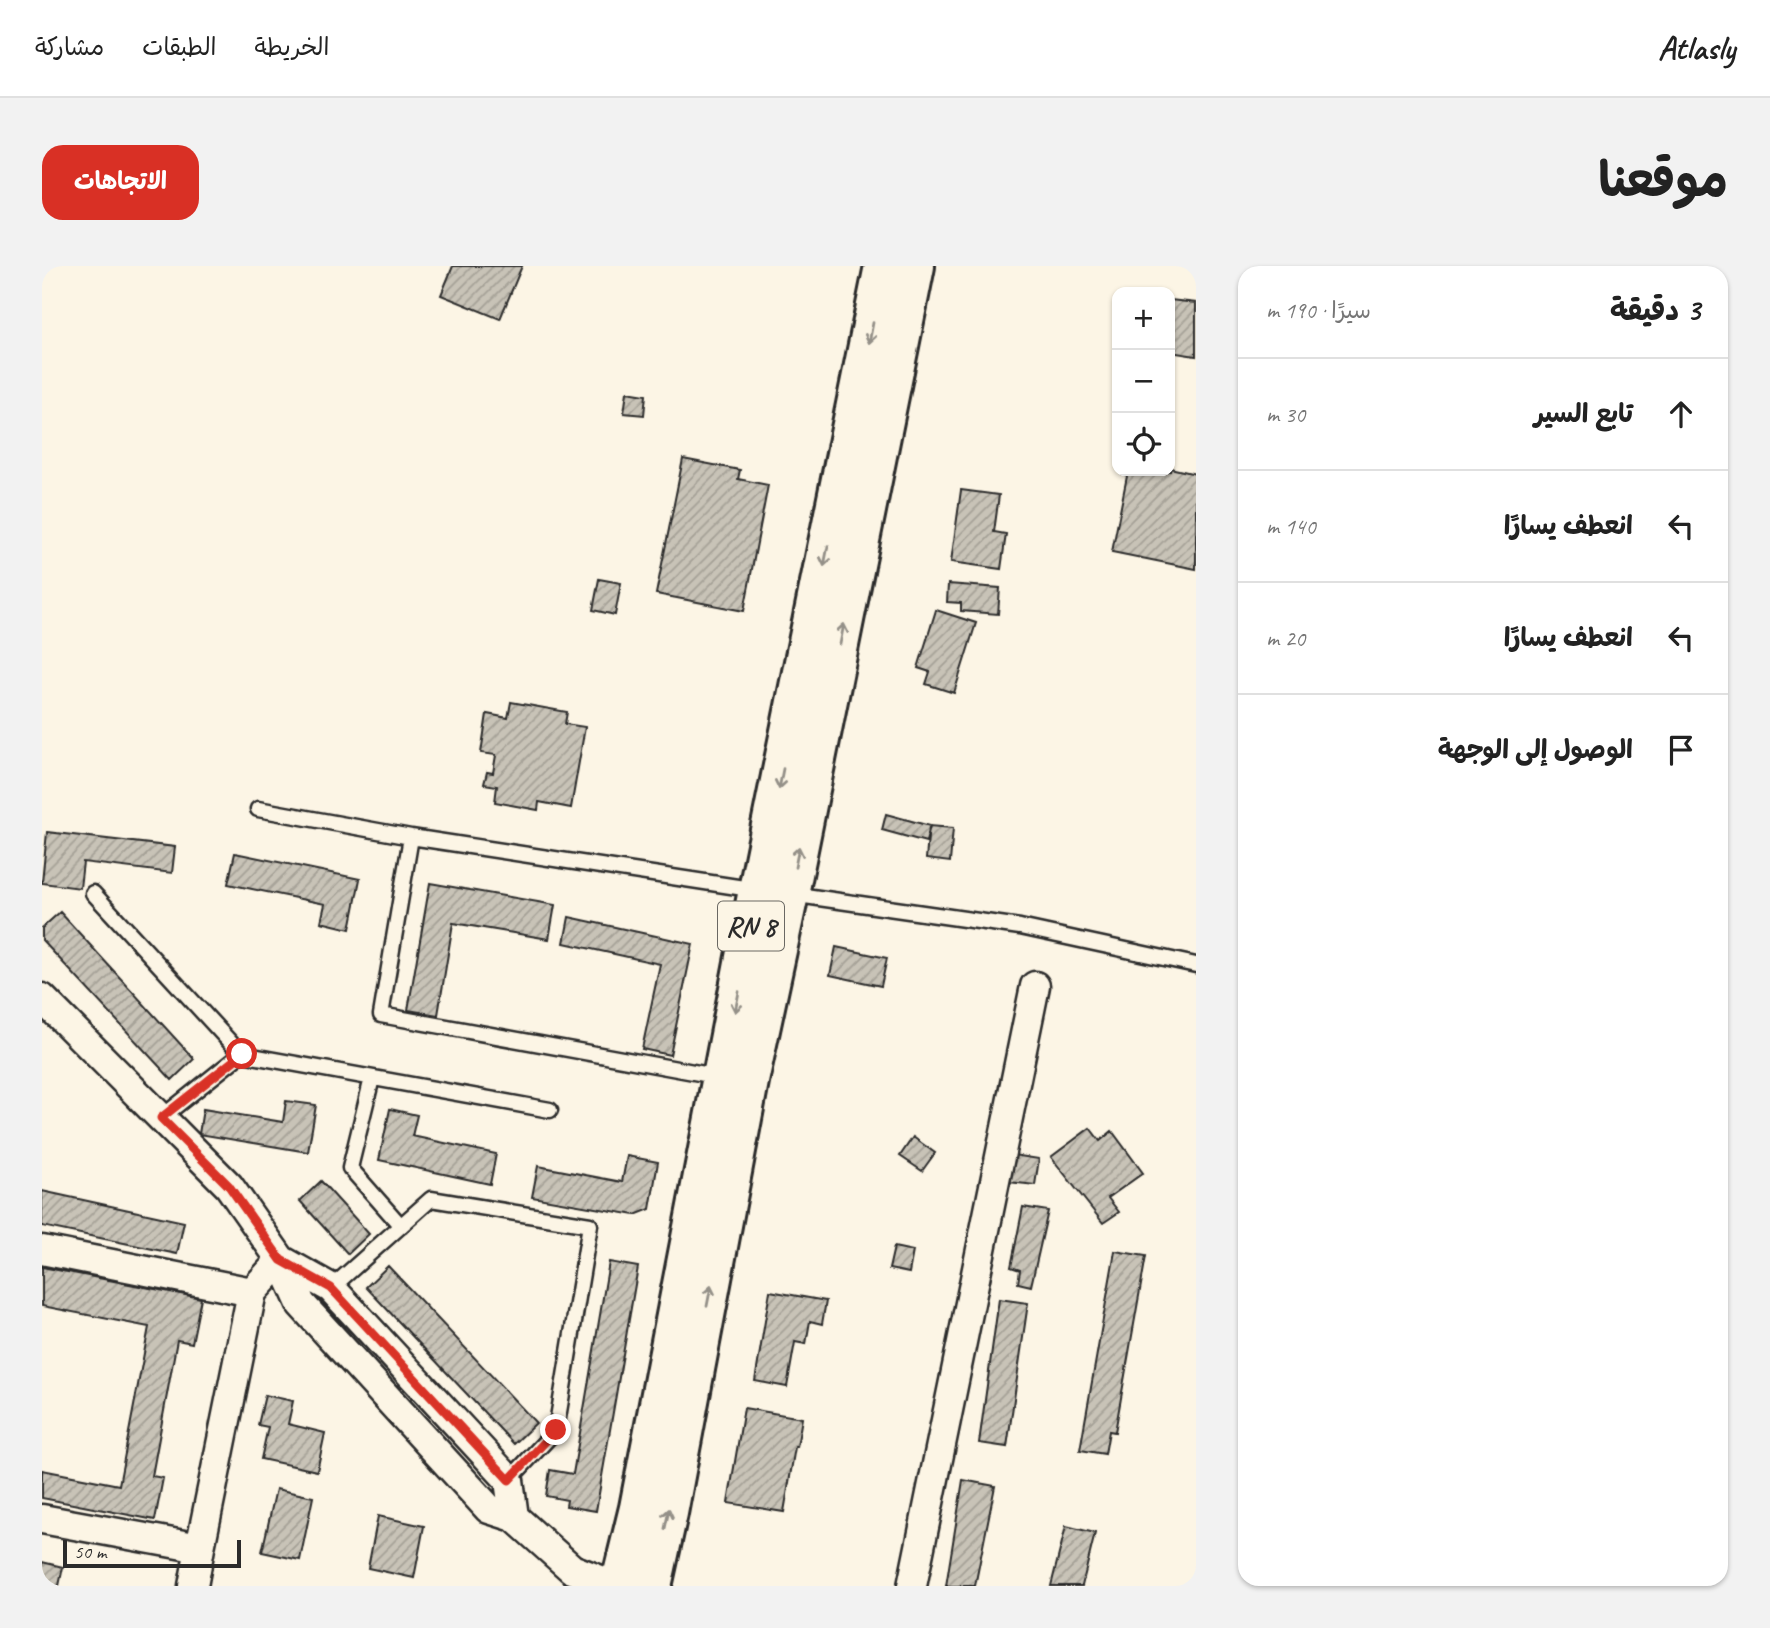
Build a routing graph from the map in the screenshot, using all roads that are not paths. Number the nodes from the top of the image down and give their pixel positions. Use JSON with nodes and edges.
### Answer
{"nodes":[{"id":1,"x":884,"y":266,"type":"edge"},
{"id":2,"x":915,"y":266,"type":"edge"},
{"id":3,"x":258,"y":808,"type":"dead end"},
{"id":4,"x":411,"y":837,"type":"junction"},
{"id":5,"x":774,"y":892,"type":"junction"},
{"id":6,"x":93,"y":893,"type":"dead end"},
{"id":7,"x":1196,"y":965,"type":"edge"},
{"id":8,"x":1035,"y":986,"type":"dead end"},
{"id":9,"x":42,"y":998,"type":"edge"},
{"id":10,"x":242,"y":1054,"type":"junction"},
{"id":11,"x":723,"y":1077,"type":"junction"},
{"id":12,"x":372,"y":1078,"type":"junction"},
{"id":13,"x":550,"y":1110,"type":"dead end"},
{"id":14,"x":161,"y":1118,"type":"junction"},
{"id":15,"x":401,"y":1226,"type":"junction"},
{"id":16,"x":42,"y":1250,"type":"edge"},
{"id":17,"x":281,"y":1260,"type":"junction"},
{"id":18,"x":331,"y":1288,"type":"junction"},
{"id":19,"x":252,"y":1292,"type":"junction"},
{"id":20,"x":509,"y":1480,"type":"junction"},
{"id":21,"x":514,"y":1517,"type":"junction"},
{"id":22,"x":42,"y":1519,"type":"edge"},
{"id":23,"x":200,"y":1548,"type":"junction"},
{"id":24,"x":585,"y":1579,"type":"edge"},
{"id":25,"x":193,"y":1586,"type":"edge"},
{"id":26,"x":618,"y":1586,"type":"edge"},
{"id":27,"x":652,"y":1586,"type":"edge"},
{"id":28,"x":912,"y":1586,"type":"edge"}],
"edges":[{"from":1,"to":5,"type":"main road","number":"RN 8","one_way":true},
{"from":5,"to":2,"type":"main road","number":"RN 8","one_way":true},
{"from":3,"to":4,"type":"lane"},
{"from":4,"to":5,"type":"lane"},
{"from":4,"to":11,"type":"lane"},
{"from":5,"to":7,"type":"lane"},
{"from":5,"to":11,"type":"main road","number":"RN 8","one_way":true},
{"from":27,"to":5,"type":"main road","number":"RN 8","one_way":true},
{"from":6,"to":10,"type":"lane"},
{"from":8,"to":28,"type":"street"},
{"from":9,"to":14,"type":"street"},
{"from":10,"to":12,"type":"lane"},
{"from":10,"to":14,"type":"lane"},
{"from":11,"to":26,"type":"main road","number":"RN 8"},
{"from":12,"to":13,"type":"lane"},
{"from":12,"to":15,"type":"lane"},
{"from":14,"to":17,"type":"street"},
{"from":15,"to":18,"type":"lane"},
{"from":15,"to":20,"type":"lane"},
{"from":16,"to":19,"type":"street"},
{"from":17,"to":18,"type":"street"},
{"from":17,"to":19,"type":"street"},
{"from":17,"to":21,"type":"street"},
{"from":18,"to":20,"type":"street"},
{"from":19,"to":23,"type":"street"},
{"from":20,"to":21,"type":"street"},
{"from":21,"to":24,"type":"street"},
{"from":22,"to":23,"type":"street"},
{"from":23,"to":25,"type":"street"},
{"from":24,"to":26,"type":"street"}]}
